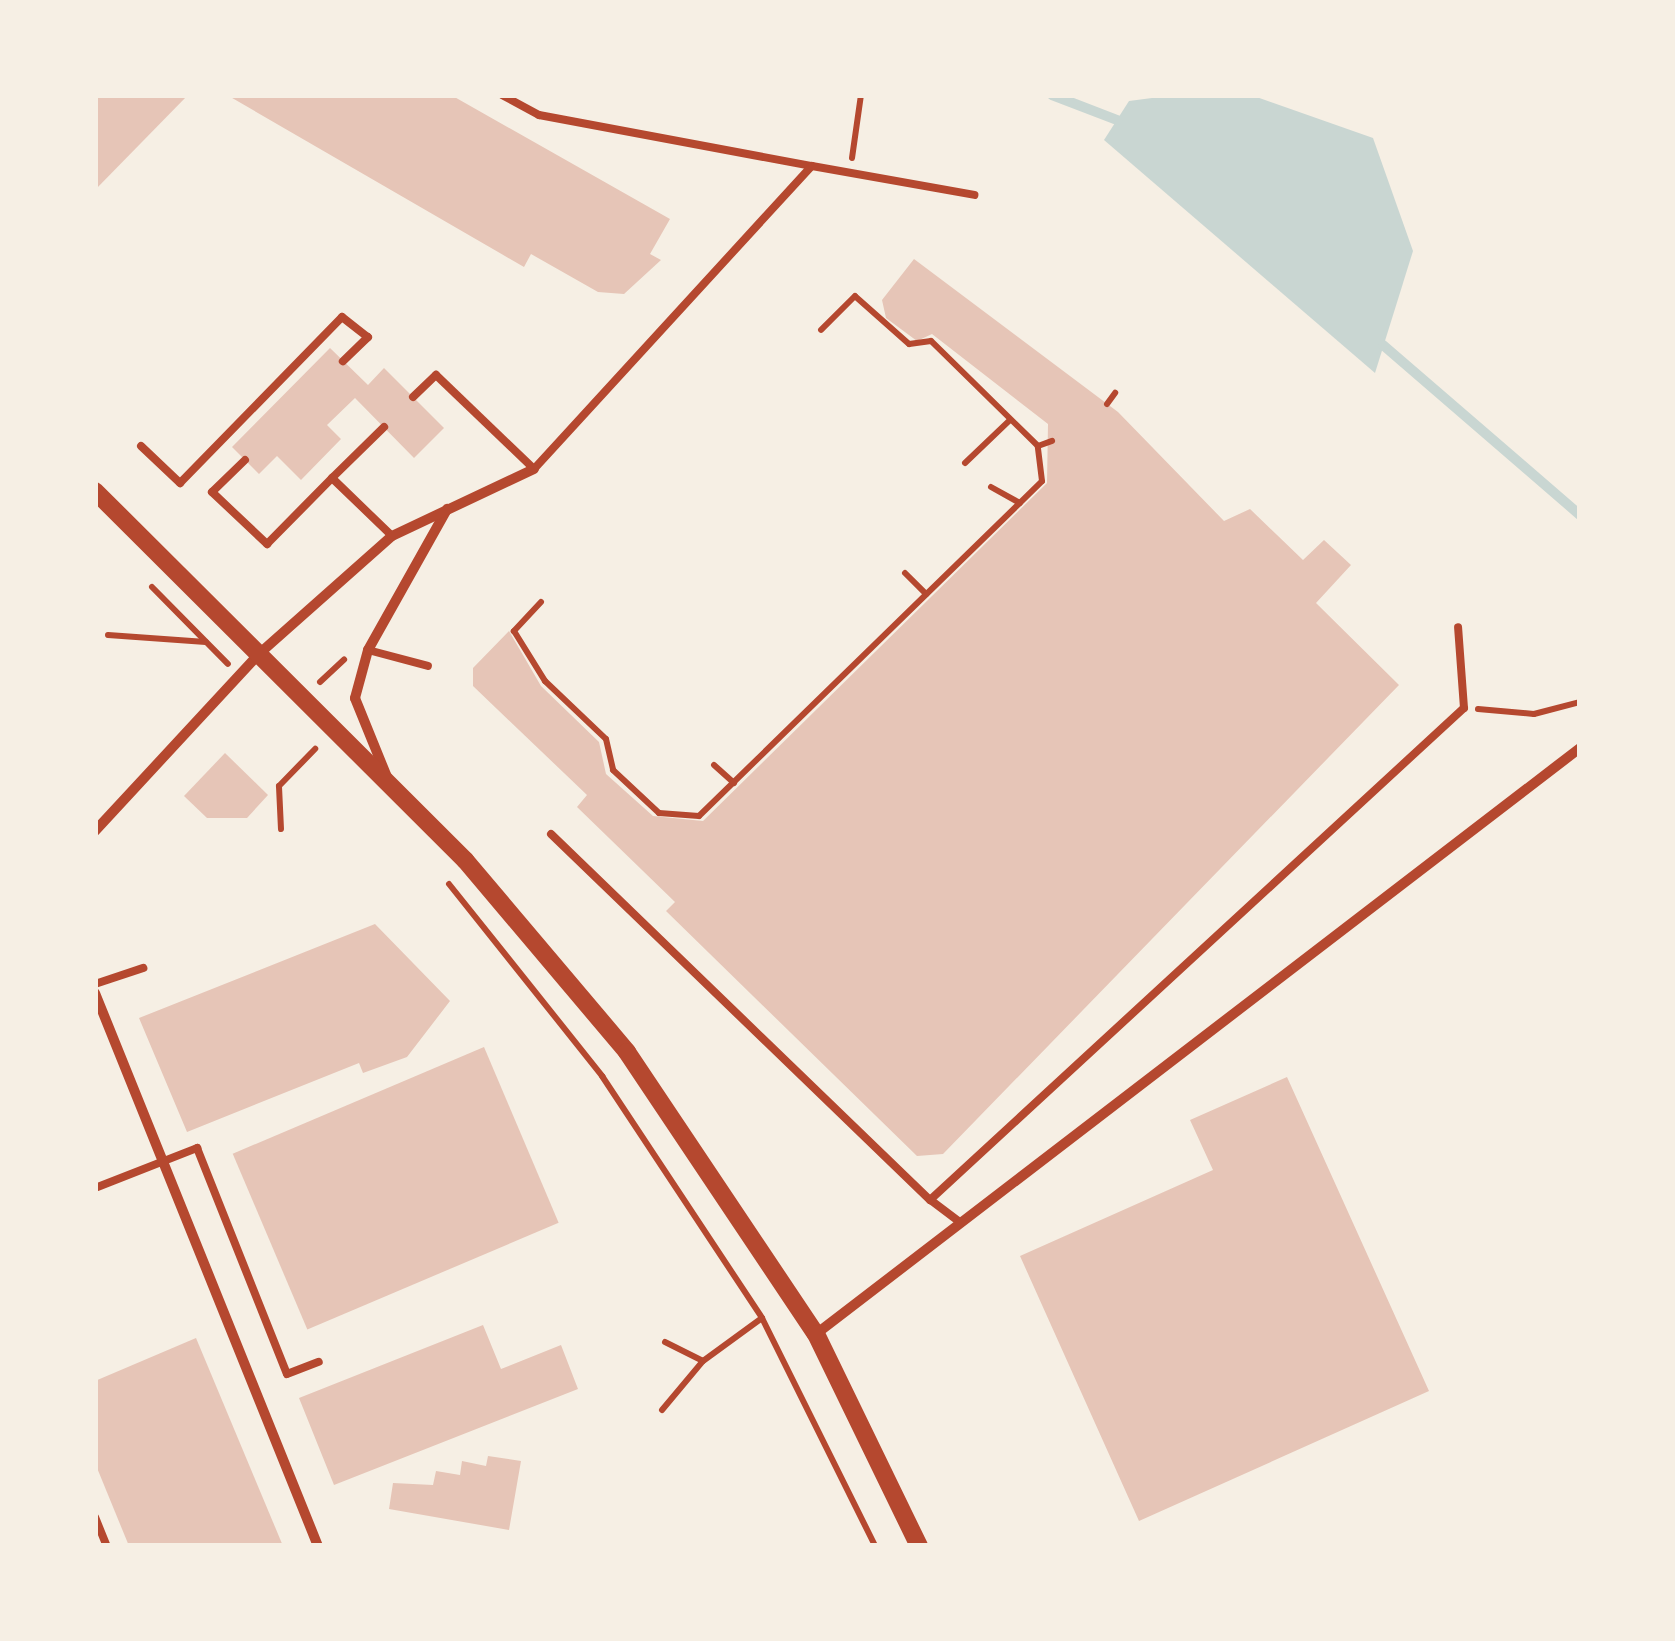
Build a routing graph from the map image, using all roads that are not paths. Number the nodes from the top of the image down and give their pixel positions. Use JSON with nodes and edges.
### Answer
{"nodes":[{"id":1,"x":502,"y":95,"type":"edge"},
{"id":2,"x":812,"y":166,"type":"junction"},
{"id":3,"x":974,"y":195,"type":"dead end"},
{"id":4,"x":343,"y":361,"type":"dead end"},
{"id":5,"x":414,"y":398,"type":"dead end"},
{"id":6,"x":384,"y":427,"type":"dead end"},
{"id":7,"x":141,"y":446,"type":"dead end"},
{"id":8,"x":245,"y":460,"type":"dead end"},
{"id":9,"x":534,"y":469,"type":"junction"},
{"id":10,"x":332,"y":478,"type":"junction"},
{"id":11,"x":95,"y":491,"type":"edge"},
{"id":12,"x":448,"y":510,"type":"junction"},
{"id":13,"x":392,"y":536,"type":"junction"},
{"id":14,"x":1458,"y":628,"type":"dead end"},
{"id":15,"x":368,"y":650,"type":"junction"},
{"id":16,"x":260,"y":653,"type":"junction"},
{"id":17,"x":428,"y":666,"type":"dead end"},
{"id":18,"x":1580,"y":748,"type":"edge"},
{"id":19,"x":387,"y":778,"type":"junction"},
{"id":20,"x":95,"y":831,"type":"edge"},
{"id":21,"x":552,"y":834,"type":"dead end"},
{"id":22,"x":143,"y":968,"type":"dead end"},
{"id":23,"x":95,"y":984,"type":"edge"},
{"id":24,"x":95,"y":993,"type":"edge"},
{"id":25,"x":163,"y":1161,"type":"junction"},
{"id":26,"x":95,"y":1188,"type":"edge"},
{"id":27,"x":930,"y":1200,"type":"junction"},
{"id":28,"x":961,"y":1223,"type":"junction"},
{"id":29,"x":816,"y":1334,"type":"junction"},
{"id":30,"x":319,"y":1362,"type":"dead end"},
{"id":31,"x":95,"y":1517,"type":"edge"},
{"id":32,"x":107,"y":1546,"type":"edge"},
{"id":33,"x":318,"y":1546,"type":"edge"},
{"id":34,"x":919,"y":1546,"type":"edge"}],
"edges":[{"from":1,"to":2,"type":"lane"},
{"from":2,"to":3,"type":"lane"},
{"from":2,"to":9,"type":"lane"},
{"from":4,"to":7,"type":"lane"},
{"from":5,"to":9,"type":"lane"},
{"from":6,"to":10,"type":"lane"},
{"from":8,"to":10,"type":"lane"},
{"from":9,"to":12,"type":"street"},
{"from":10,"to":13,"type":"lane"},
{"from":11,"to":16,"type":"street"},
{"from":12,"to":13,"type":"street"},
{"from":12,"to":15,"type":"street"},
{"from":13,"to":16,"type":"street"},
{"from":14,"to":27,"type":"lane"},
{"from":15,"to":17,"type":"lane"},
{"from":15,"to":19,"type":"street"},
{"from":16,"to":19,"type":"street"},
{"from":16,"to":20,"type":"street"},
{"from":18,"to":28,"type":"street"},
{"from":19,"to":29,"type":"street"},
{"from":21,"to":27,"type":"lane"},
{"from":22,"to":23,"type":"lane"},
{"from":24,"to":25,"type":"street"},
{"from":25,"to":26,"type":"lane"},
{"from":25,"to":30,"type":"lane"},
{"from":25,"to":33,"type":"street"},
{"from":27,"to":28,"type":"lane"},
{"from":28,"to":29,"type":"street"},
{"from":29,"to":34,"type":"street"},
{"from":31,"to":32,"type":"lane"}]}
